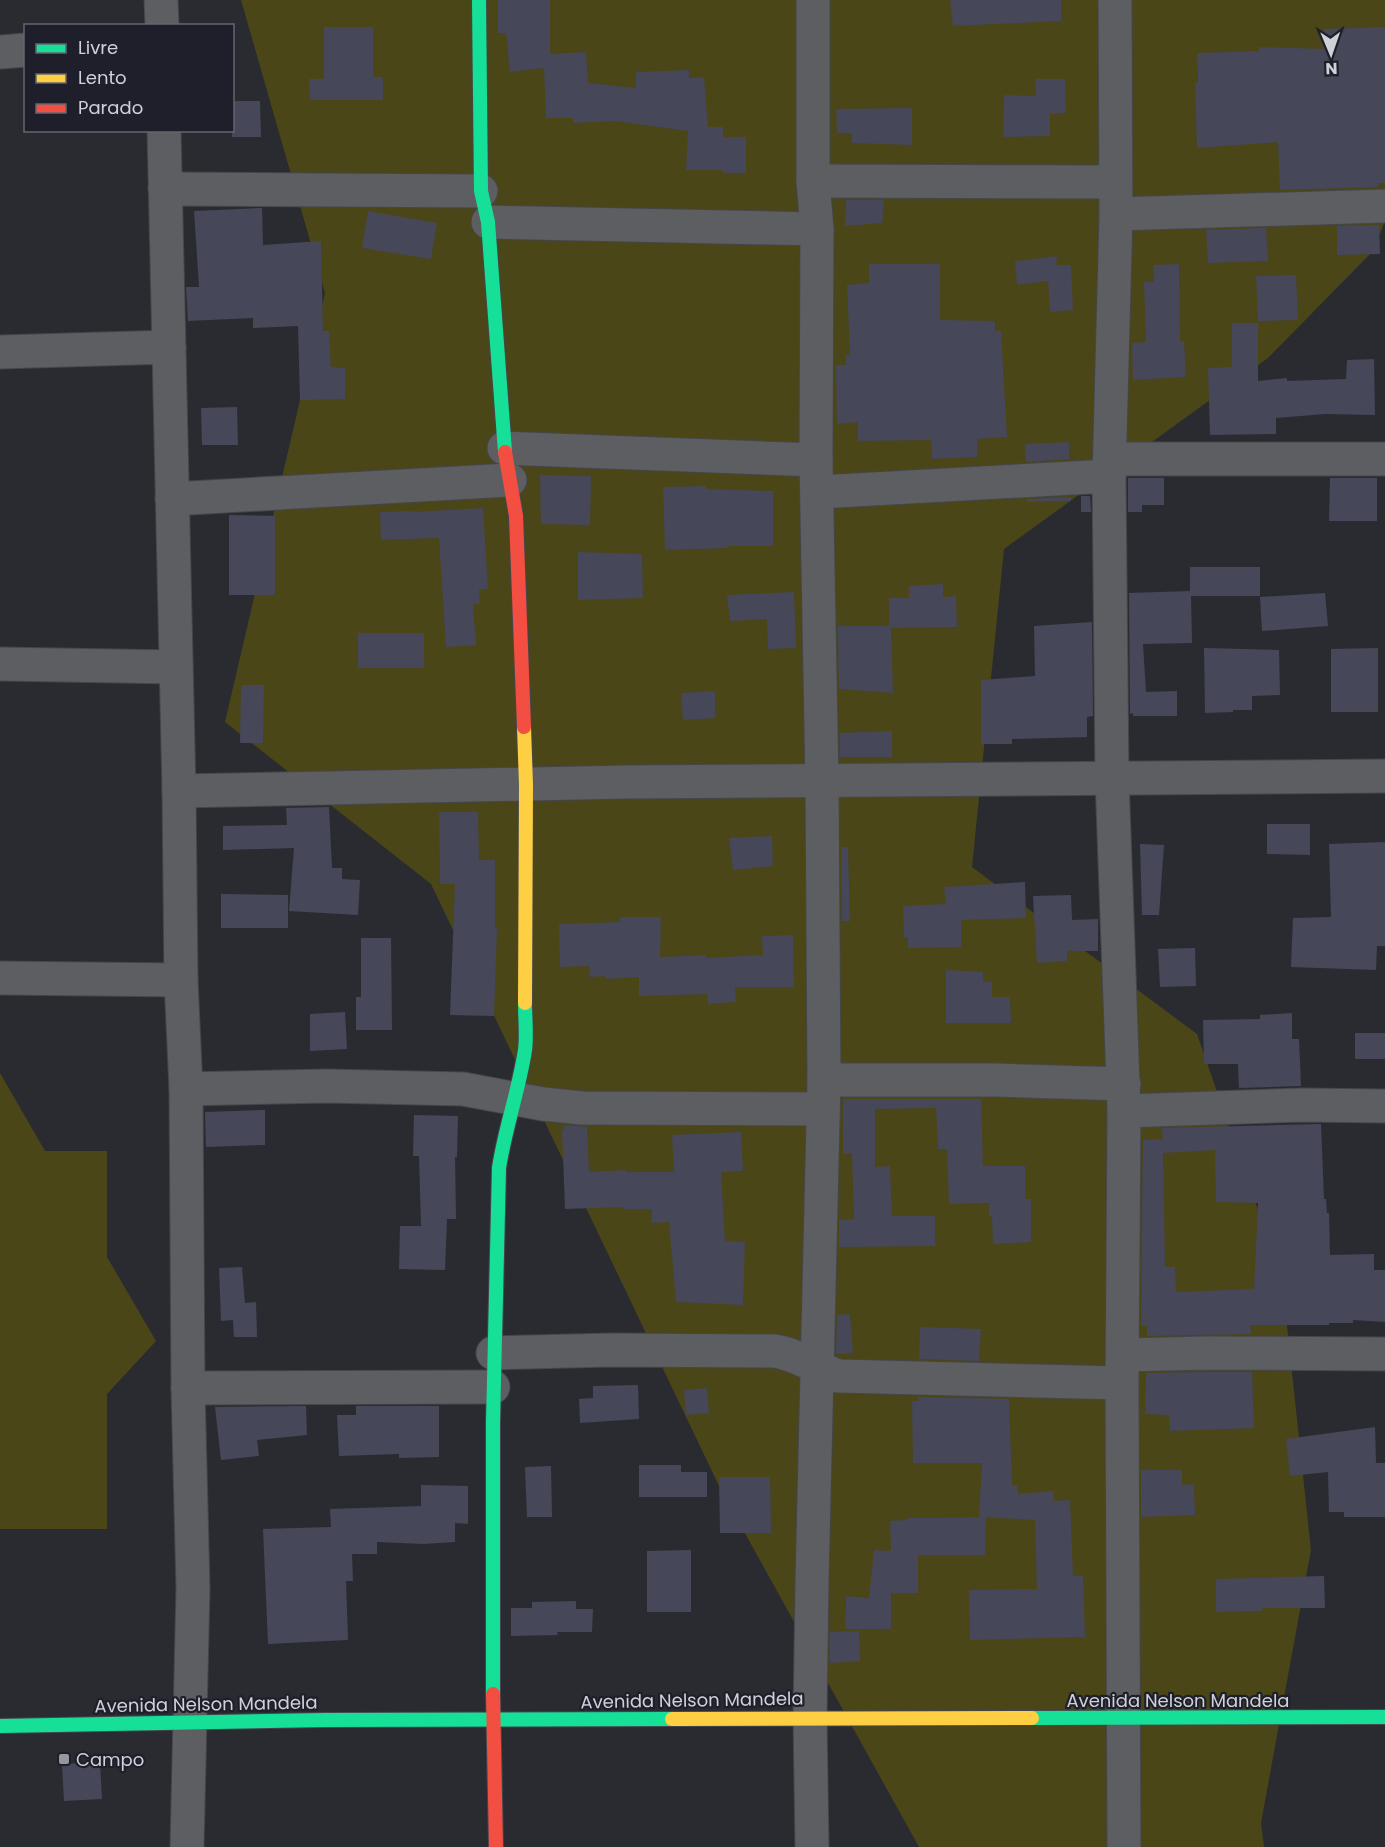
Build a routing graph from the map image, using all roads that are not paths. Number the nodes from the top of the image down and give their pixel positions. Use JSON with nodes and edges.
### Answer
{"nodes":[{"id":1,"x":161,"y":0,"type":"edge"},
{"id":2,"x":479,"y":0,"type":"edge"},
{"id":3,"x":813,"y":0,"type":"edge"},
{"id":4,"x":1115,"y":0,"type":"edge"},
{"id":5,"x":162,"y":24,"type":"edge"},
{"id":6,"x":24,"y":50,"type":"edge"},
{"id":7,"x":0,"y":52,"type":"edge"},
{"id":8,"x":164,"y":132,"type":"edge"},
{"id":9,"x":813,"y":181,"type":"junction"},
{"id":10,"x":165,"y":189,"type":"junction"},
{"id":11,"x":1116,"y":198,"type":"junction"},
{"id":12,"x":484,"y":206,"type":"junction"},
{"id":13,"x":1385,"y":206,"type":"edge"},
{"id":14,"x":817,"y":229,"type":"junction"},
{"id":15,"x":169,"y":347,"type":"junction"},
{"id":16,"x":0,"y":352,"type":"edge"},
{"id":17,"x":504,"y":448,"type":"junction"},
{"id":18,"x":1385,"y":459,"type":"edge"},
{"id":19,"x":816,"y":460,"type":"junction"},
{"id":20,"x":1110,"y":468,"type":"junction"},
{"id":21,"x":510,"y":480,"type":"junction"},
{"id":22,"x":818,"y":492,"type":"junction"},
{"id":23,"x":172,"y":499,"type":"junction"},
{"id":24,"x":0,"y":664,"type":"edge"},
{"id":25,"x":176,"y":667,"type":"junction"},
{"id":26,"x":1385,"y":776,"type":"edge"},
{"id":27,"x":1112,"y":778,"type":"junction"},
{"id":28,"x":822,"y":782,"type":"junction"},
{"id":29,"x":526,"y":785,"type":"junction"},
{"id":30,"x":179,"y":791,"type":"junction"},
{"id":31,"x":0,"y":978,"type":"edge"},
{"id":32,"x":181,"y":980,"type":"junction"},
{"id":33,"x":186,"y":1089,"type":"junction"},
{"id":34,"x":823,"y":1095,"type":"junction"},
{"id":35,"x":515,"y":1097,"type":"junction"},
{"id":36,"x":1124,"y":1097,"type":"junction"},
{"id":37,"x":1385,"y":1106,"type":"edge"},
{"id":38,"x":493,"y":1353,"type":"junction"},
{"id":39,"x":1385,"y":1354,"type":"edge"},
{"id":40,"x":817,"y":1368,"type":"junction"},
{"id":41,"x":1122,"y":1369,"type":"junction"},
{"id":42,"x":493,"y":1387,"type":"junction"},
{"id":43,"x":188,"y":1388,"type":"junction"},
{"id":44,"x":810,"y":1717,"type":"junction"},
{"id":45,"x":1385,"y":1717,"type":"edge"},
{"id":46,"x":1124,"y":1718,"type":"junction"},
{"id":47,"x":493,"y":1720,"type":"junction"},
{"id":48,"x":191,"y":1723,"type":"junction"},
{"id":49,"x":0,"y":1726,"type":"edge"},
{"id":50,"x":187,"y":1847,"type":"edge"},
{"id":51,"x":496,"y":1847,"type":"edge"},
{"id":52,"x":812,"y":1847,"type":"edge"},
{"id":53,"x":1125,"y":1847,"type":"edge"}],
"edges":[{"from":1,"to":5,"type":"street"},
{"from":2,"to":12,"type":"street"},
{"from":3,"to":9,"type":"street"},
{"from":4,"to":11,"type":"street"},
{"from":6,"to":7,"type":"street"},
{"from":8,"to":10,"type":"street"},
{"from":9,"to":11,"type":"street"},
{"from":9,"to":14,"type":"street"},
{"from":10,"to":12,"type":"street"},
{"from":10,"to":15,"type":"street"},
{"from":11,"to":13,"type":"street"},
{"from":11,"to":20,"type":"street"},
{"from":12,"to":14,"type":"street"},
{"from":12,"to":17,"type":"street"},
{"from":14,"to":19,"type":"street"},
{"from":15,"to":16,"type":"street"},
{"from":15,"to":23,"type":"street"},
{"from":17,"to":19,"type":"street"},
{"from":17,"to":21,"type":"street"},
{"from":18,"to":20,"type":"street"},
{"from":19,"to":22,"type":"street"},
{"from":20,"to":22,"type":"street"},
{"from":20,"to":27,"type":"street"},
{"from":21,"to":23,"type":"street"},
{"from":21,"to":29,"type":"street"},
{"from":22,"to":28,"type":"street"},
{"from":23,"to":25,"type":"street"},
{"from":24,"to":25,"type":"street"},
{"from":25,"to":30,"type":"street"},
{"from":26,"to":27,"type":"street"},
{"from":27,"to":28,"type":"street"},
{"from":27,"to":36,"type":"street"},
{"from":28,"to":29,"type":"street"},
{"from":28,"to":34,"type":"street"},
{"from":29,"to":30,"type":"street"},
{"from":29,"to":35,"type":"street"},
{"from":30,"to":32,"type":"street"},
{"from":31,"to":32,"type":"street"},
{"from":32,"to":33,"type":"street"},
{"from":33,"to":35,"type":"street"},
{"from":33,"to":43,"type":"street"},
{"from":34,"to":35,"type":"street"},
{"from":34,"to":36,"type":"street"},
{"from":34,"to":40,"type":"street"},
{"from":35,"to":38,"type":"street"},
{"from":36,"to":37,"type":"street"},
{"from":36,"to":41,"type":"street"},
{"from":38,"to":40,"type":"street"},
{"from":38,"to":42,"type":"street"},
{"from":39,"to":41,"type":"street"},
{"from":40,"to":41,"type":"street"},
{"from":40,"to":44,"type":"street"},
{"from":41,"to":46,"type":"street"},
{"from":42,"to":43,"type":"street"},
{"from":42,"to":47,"type":"street"},
{"from":43,"to":48,"type":"street"},
{"from":44,"to":46,"type":"street","name":"Avenida Nelson Mandela"},
{"from":44,"to":47,"type":"street","name":"Avenida Nelson Mandela"},
{"from":44,"to":52,"type":"street"},
{"from":45,"to":46,"type":"street","name":"Avenida Nelson Mandela"},
{"from":46,"to":53,"type":"street"},
{"from":47,"to":48,"type":"street","name":"Avenida Nelson Mandela"},
{"from":47,"to":51,"type":"street"},
{"from":48,"to":49,"type":"street","name":"Avenida Nelson Mandela"},
{"from":48,"to":50,"type":"street"}]}
